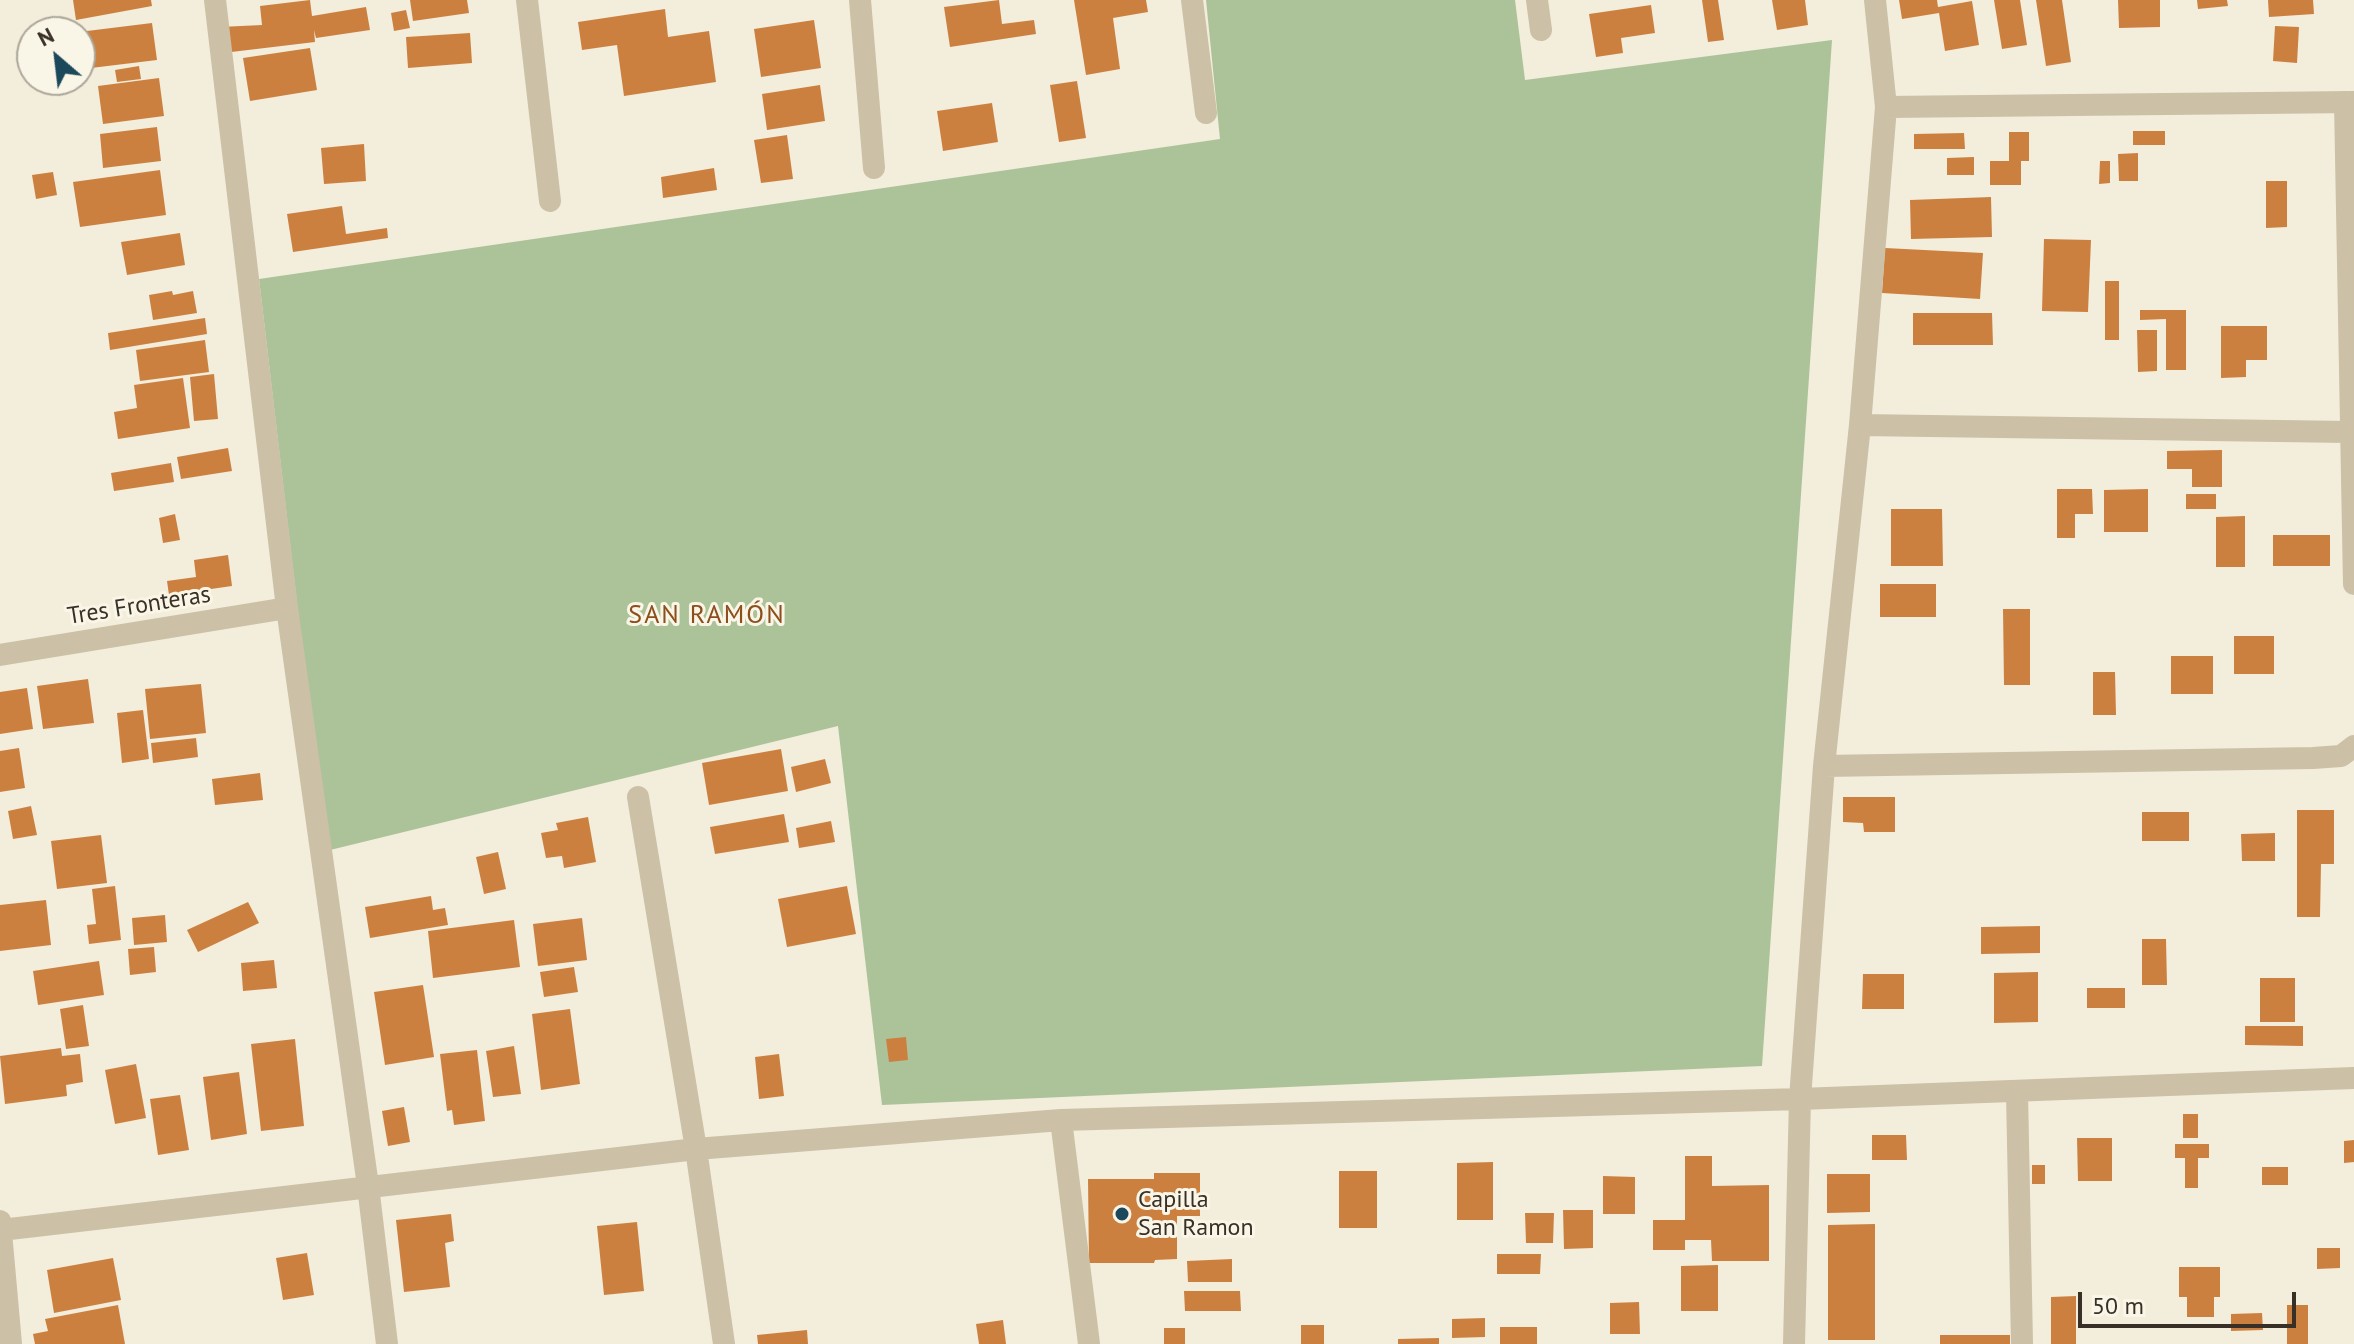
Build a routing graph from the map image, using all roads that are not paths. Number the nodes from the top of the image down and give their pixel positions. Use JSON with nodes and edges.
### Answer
{"nodes":[{"id":1,"x":215,"y":0,"type":"edge"},
{"id":2,"x":527,"y":0,"type":"edge"},
{"id":3,"x":860,"y":0,"type":"edge"},
{"id":4,"x":1192,"y":0,"type":"edge"},
{"id":5,"x":1537,"y":0,"type":"edge"},
{"id":6,"x":1875,"y":0,"type":"edge"},
{"id":7,"x":1541,"y":30,"type":"dead end"},
{"id":8,"x":2349,"y":102,"type":"edge"},
{"id":9,"x":1886,"y":107,"type":"junction"},
{"id":10,"x":1206,"y":113,"type":"dead end"},
{"id":11,"x":874,"y":168,"type":"dead end"},
{"id":12,"x":550,"y":201,"type":"dead end"},
{"id":13,"x":1860,"y":425,"type":"junction"},
{"id":14,"x":2349,"y":432,"type":"junction"},
{"id":15,"x":2354,"y":584,"type":"edge"},
{"id":16,"x":287,"y":608,"type":"junction"},
{"id":17,"x":0,"y":655,"type":"edge"},
{"id":18,"x":2354,"y":746,"type":"edge"},
{"id":19,"x":1824,"y":766,"type":"junction"},
{"id":20,"x":638,"y":797,"type":"dead end"},
{"id":21,"x":2354,"y":1078,"type":"edge"},
{"id":22,"x":2017,"y":1092,"type":"junction"},
{"id":23,"x":1800,"y":1099,"type":"junction"},
{"id":24,"x":1061,"y":1120,"type":"junction"},
{"id":25,"x":696,"y":1149,"type":"junction"},
{"id":26,"x":368,"y":1186,"type":"junction"},
{"id":27,"x":1,"y":1226,"type":"edge"},
{"id":28,"x":11,"y":1344,"type":"edge"},
{"id":29,"x":387,"y":1344,"type":"edge"},
{"id":30,"x":724,"y":1344,"type":"edge"},
{"id":31,"x":1089,"y":1344,"type":"edge"},
{"id":32,"x":1794,"y":1344,"type":"edge"},
{"id":33,"x":2022,"y":1344,"type":"edge"}],
"edges":[{"from":1,"to":16,"type":"street"},
{"from":2,"to":12,"type":"street"},
{"from":3,"to":11,"type":"street"},
{"from":4,"to":10,"type":"street"},
{"from":5,"to":7,"type":"street"},
{"from":6,"to":9,"type":"street"},
{"from":8,"to":9,"type":"street"},
{"from":8,"to":14,"type":"street"},
{"from":9,"to":13,"type":"street"},
{"from":13,"to":14,"type":"street"},
{"from":13,"to":19,"type":"street"},
{"from":14,"to":15,"type":"street"},
{"from":16,"to":17,"type":"street","name":"Tres Fronteras"},
{"from":16,"to":26,"type":"street"},
{"from":18,"to":19,"type":"street"},
{"from":19,"to":23,"type":"street"},
{"from":20,"to":25,"type":"street"},
{"from":21,"to":22,"type":"street"},
{"from":22,"to":23,"type":"street"},
{"from":22,"to":33,"type":"street"},
{"from":23,"to":24,"type":"street"},
{"from":23,"to":32,"type":"street"},
{"from":24,"to":25,"type":"street"},
{"from":24,"to":31,"type":"street"},
{"from":25,"to":26,"type":"street"},
{"from":25,"to":30,"type":"street"},
{"from":26,"to":27,"type":"street"},
{"from":26,"to":29,"type":"street"},
{"from":27,"to":28,"type":"street"}]}
